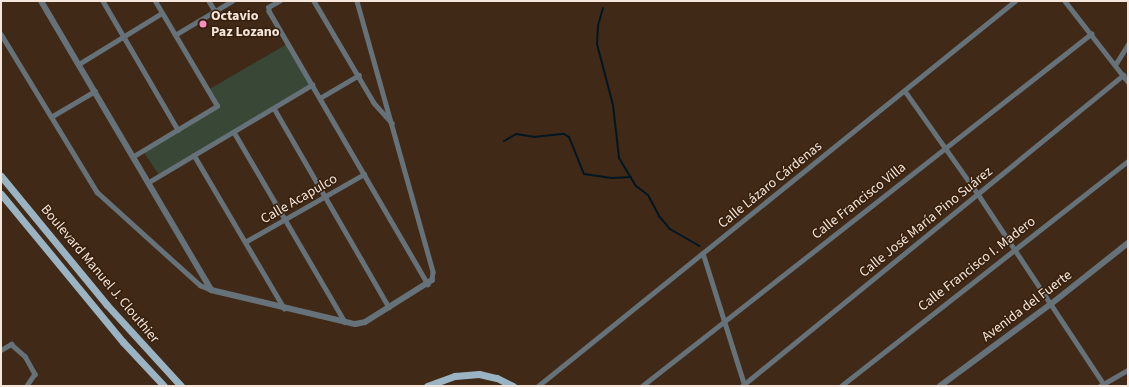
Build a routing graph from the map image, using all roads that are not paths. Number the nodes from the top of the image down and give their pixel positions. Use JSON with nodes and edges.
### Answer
{"nodes":[{"id":1,"x":41,"y":1,"type":"edge"},
{"id":2,"x":103,"y":1,"type":"edge"},
{"id":3,"x":155,"y":1,"type":"edge"},
{"id":4,"x":209,"y":1,"type":"edge"},
{"id":5,"x":232,"y":1,"type":"edge"},
{"id":6,"x":280,"y":1,"type":"edge"},
{"id":7,"x":314,"y":1,"type":"edge"},
{"id":8,"x":357,"y":1,"type":"edge"},
{"id":9,"x":1015,"y":1,"type":"edge"},
{"id":10,"x":1065,"y":1,"type":"edge"},
{"id":11,"x":215,"y":11,"type":"junction"},
{"id":12,"x":162,"y":13,"type":"junction"},
{"id":13,"x":1,"y":34,"type":"edge"},
{"id":14,"x":1091,"y":34,"type":"junction"},
{"id":15,"x":176,"y":35,"type":"junction"},
{"id":16,"x":124,"y":36,"type":"junction"},
{"id":17,"x":1128,"y":44,"type":"edge"},
{"id":18,"x":79,"y":64,"type":"junction"},
{"id":19,"x":1115,"y":65,"type":"junction"},
{"id":20,"x":359,"y":75,"type":"junction"},
{"id":21,"x":1123,"y":75,"type":"junction"},
{"id":22,"x":1128,"y":82,"type":"edge"},
{"id":23,"x":312,"y":85,"type":"junction"},
{"id":24,"x":905,"y":90,"type":"junction"},
{"id":25,"x":95,"y":91,"type":"junction"},
{"id":26,"x":320,"y":98,"type":"junction"},
{"id":27,"x":274,"y":108,"type":"junction"},
{"id":28,"x":51,"y":116,"type":"junction"},
{"id":29,"x":392,"y":124,"type":"junction"},
{"id":30,"x":178,"y":130,"type":"junction"},
{"id":31,"x":234,"y":132,"type":"junction"},
{"id":32,"x":945,"y":148,"type":"junction"},
{"id":33,"x":194,"y":155,"type":"junction"},
{"id":34,"x":134,"y":156,"type":"junction"},
{"id":35,"x":1128,"y":161,"type":"edge"},
{"id":36,"x":364,"y":174,"type":"junction"},
{"id":37,"x":1,"y":176,"type":"edge"},
{"id":38,"x":149,"y":182,"type":"junction"},
{"id":39,"x":1,"y":194,"type":"edge"},
{"id":40,"x":978,"y":194,"type":"junction"},
{"id":41,"x":325,"y":197,"type":"junction"},
{"id":42,"x":285,"y":220,"type":"junction"},
{"id":43,"x":245,"y":242,"type":"junction"},
{"id":44,"x":1128,"y":243,"type":"edge"},
{"id":45,"x":1014,"y":249,"type":"junction"},
{"id":46,"x":702,"y":253,"type":"junction"},
{"id":47,"x":430,"y":282,"type":"junction"},
{"id":48,"x":211,"y":290,"type":"junction"},
{"id":49,"x":1051,"y":304,"type":"junction"},
{"id":50,"x":284,"y":308,"type":"junction"},
{"id":51,"x":389,"y":308,"type":"junction"},
{"id":52,"x":725,"y":321,"type":"junction"},
{"id":53,"x":346,"y":323,"type":"junction"},
{"id":54,"x":1,"y":350,"type":"edge"},
{"id":55,"x":1128,"y":370,"type":"edge"},
{"id":56,"x":1103,"y":385,"type":"edge"},
{"id":57,"x":28,"y":386,"type":"edge"},
{"id":58,"x":164,"y":386,"type":"edge"},
{"id":59,"x":181,"y":386,"type":"edge"},
{"id":60,"x":427,"y":386,"type":"edge"},
{"id":61,"x":513,"y":386,"type":"edge"},
{"id":62,"x":538,"y":386,"type":"edge"},
{"id":63,"x":642,"y":386,"type":"edge"},
{"id":64,"x":744,"y":386,"type":"edge"},
{"id":65,"x":841,"y":386,"type":"edge"},
{"id":66,"x":940,"y":386,"type":"edge"}],
"edges":[{"from":1,"to":18,"type":"street"},
{"from":2,"to":16,"type":"street"},
{"from":3,"to":12,"type":"street"},
{"from":4,"to":11,"type":"street"},
{"from":5,"to":11,"type":"street"},
{"from":6,"to":23,"type":"street"},
{"from":7,"to":20,"type":"street"},
{"from":8,"to":29,"type":"street"},
{"from":9,"to":24,"type":"street","name":"Calle Lázaro Cárdenas"},
{"from":10,"to":14,"type":"street"},
{"from":11,"to":15,"type":"street"},
{"from":12,"to":15,"type":"street"},
{"from":12,"to":16,"type":"street"},
{"from":13,"to":28,"type":"street"},
{"from":14,"to":19,"type":"street"},
{"from":14,"to":32,"type":"street","name":"Calle Francisco Villa"},
{"from":15,"to":30,"type":"street"},
{"from":16,"to":18,"type":"street"},
{"from":16,"to":30,"type":"street"},
{"from":17,"to":19,"type":"street"},
{"from":18,"to":25,"type":"street"},
{"from":19,"to":21,"type":"street"},
{"from":20,"to":26,"type":"street"},
{"from":20,"to":29,"type":"street"},
{"from":21,"to":22,"type":"street"},
{"from":21,"to":40,"type":"street","name":"Calle José María Pino Suárez"},
{"from":23,"to":26,"type":"street"},
{"from":23,"to":27,"type":"street"},
{"from":24,"to":32,"type":"street"},
{"from":24,"to":46,"type":"street","name":"Calle Lázaro Cárdenas"},
{"from":25,"to":28,"type":"street"},
{"from":25,"to":34,"type":"street"},
{"from":26,"to":36,"type":"street"},
{"from":27,"to":31,"type":"street"},
{"from":27,"to":41,"type":"street"},
{"from":28,"to":48,"type":"street"},
{"from":29,"to":47,"type":"street"},
{"from":30,"to":34,"type":"street"},
{"from":31,"to":33,"type":"street"},
{"from":31,"to":42,"type":"street"},
{"from":32,"to":40,"type":"street"},
{"from":32,"to":52,"type":"street","name":"Calle Francisco Villa"},
{"from":33,"to":38,"type":"street"},
{"from":33,"to":43,"type":"street"},
{"from":34,"to":38,"type":"street"},
{"from":35,"to":45,"type":"street","name":"Calle Francisco I. Madero"},
{"from":36,"to":41,"type":"street","name":"Calle Acapulco"},
{"from":36,"to":47,"type":"street"},
{"from":37,"to":59,"type":"main road","name":"Boulevard Manuel J. Clouthier"},
{"from":38,"to":48,"type":"street"},
{"from":39,"to":58,"type":"main road","name":"Boulevard Manuel J. Clouthier"},
{"from":40,"to":45,"type":"street"},
{"from":40,"to":64,"type":"street","name":"Calle José María Pino Suárez"},
{"from":41,"to":42,"type":"street","name":"Calle Acapulco"},
{"from":41,"to":51,"type":"street"},
{"from":42,"to":43,"type":"street","name":"Calle Acapulco"},
{"from":42,"to":53,"type":"street"},
{"from":43,"to":50,"type":"street"},
{"from":44,"to":49,"type":"street","name":"Avenida del Fuerte"},
{"from":45,"to":49,"type":"street"},
{"from":45,"to":65,"type":"street","name":"Calle Francisco I. Madero"},
{"from":46,"to":52,"type":"street"},
{"from":46,"to":62,"type":"street","name":"Calle Lázaro Cárdenas"},
{"from":47,"to":51,"type":"street"},
{"from":48,"to":50,"type":"street"},
{"from":49,"to":56,"type":"street"},
{"from":49,"to":66,"type":"street","name":"Avenida del Fuerte"},
{"from":50,"to":53,"type":"street"},
{"from":51,"to":53,"type":"street"},
{"from":52,"to":63,"type":"street","name":"Calle Francisco Villa"},
{"from":52,"to":64,"type":"street"},
{"from":54,"to":57,"type":"street"},
{"from":55,"to":56,"type":"street"},
{"from":60,"to":61,"type":"main road"}]}
